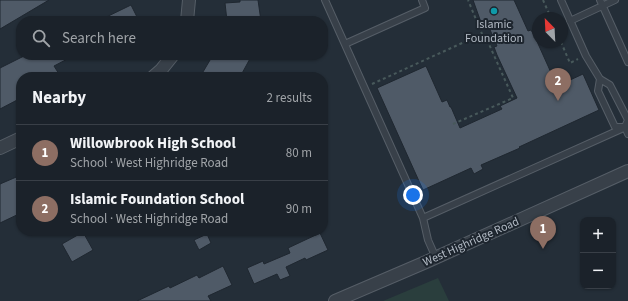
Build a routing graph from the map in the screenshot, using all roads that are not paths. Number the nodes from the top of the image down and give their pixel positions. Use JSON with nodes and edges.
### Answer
{"nodes":[{"id":1,"x":325,"y":0,"type":"edge"},
{"id":2,"x":422,"y":0,"type":"edge"},
{"id":3,"x":561,"y":0,"type":"edge"},
{"id":4,"x":615,"y":0,"type":"edge"},
{"id":5,"x":189,"y":3,"type":"edge"},
{"id":6,"x":601,"y":3,"type":"edge"},
{"id":7,"x":188,"y":16,"type":"edge"},
{"id":8,"x":570,"y":20,"type":"junction"},
{"id":9,"x":345,"y":44,"type":"junction"},
{"id":10,"x":169,"y":60,"type":"edge"},
{"id":11,"x":628,"y":62,"type":"edge"},
{"id":12,"x":159,"y":72,"type":"edge"},
{"id":13,"x":600,"y":79,"type":"junction"},
{"id":14,"x":626,"y":126,"type":"edge"},
{"id":15,"x":628,"y":134,"type":"edge"},
{"id":16,"x":16,"y":140,"type":"edge"},
{"id":17,"x":0,"y":148,"type":"edge"},
{"id":18,"x":628,"y":171,"type":"edge"},
{"id":19,"x":423,"y":218,"type":"junction"},
{"id":20,"x":436,"y":258,"type":"junction"},
{"id":21,"x":335,"y":301,"type":"edge"}],
"edges":[{"from":1,"to":9,"type":"lane"},
{"from":2,"to":9,"type":"lane"},
{"from":3,"to":8,"type":"lane"},
{"from":4,"to":6,"type":"lane"},
{"from":5,"to":7,"type":"street"},
{"from":6,"to":8,"type":"lane"},
{"from":6,"to":11,"type":"lane"},
{"from":8,"to":13,"type":"lane"},
{"from":9,"to":19,"type":"lane"},
{"from":10,"to":12,"type":"street"},
{"from":13,"to":14,"type":"lane"},
{"from":13,"to":14,"type":"lane"},
{"from":14,"to":15,"type":"lane"},
{"from":14,"to":19,"type":"lane"},
{"from":16,"to":17,"type":"street"},
{"from":18,"to":20,"type":"street","name":"West Highridge Road"},
{"from":19,"to":20,"type":"lane"},
{"from":20,"to":21,"type":"street","name":"West Highridge Road"}]}
